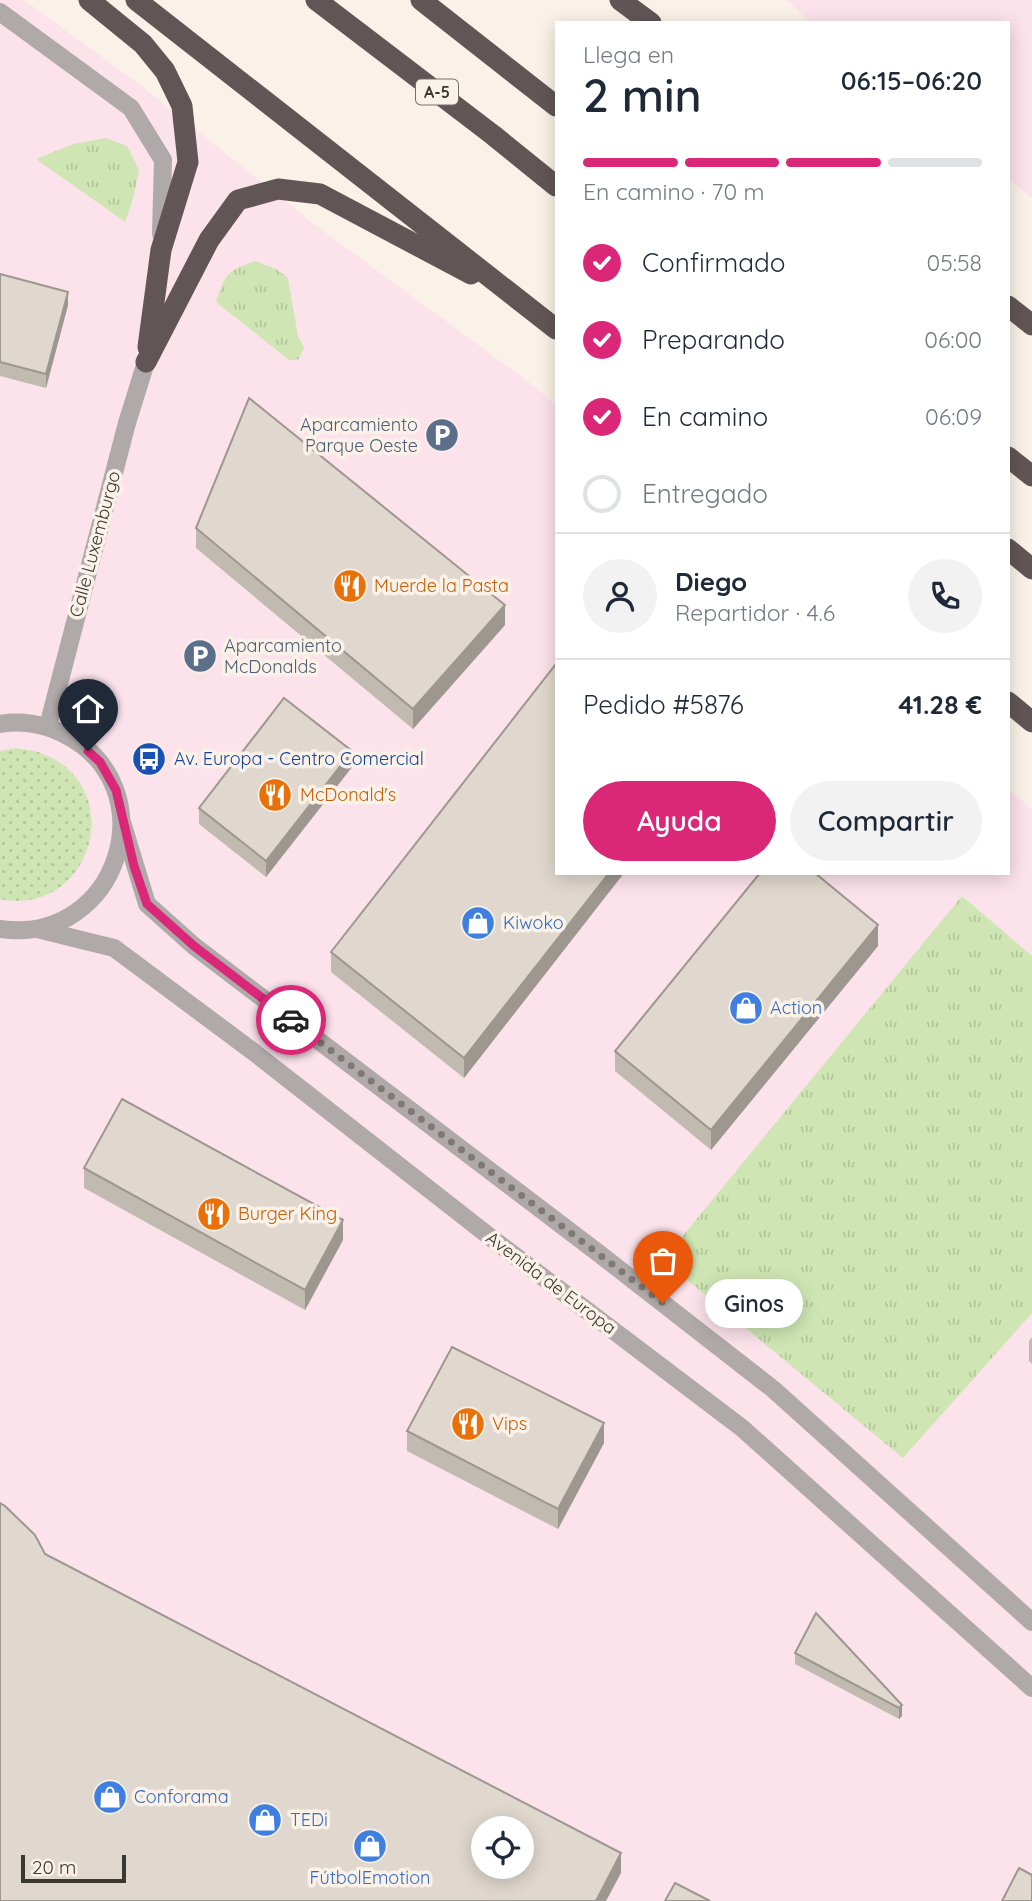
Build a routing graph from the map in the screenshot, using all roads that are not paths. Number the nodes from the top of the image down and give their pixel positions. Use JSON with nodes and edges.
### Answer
{"nodes":[{"id":1,"x":89,"y":0,"type":"edge"},
{"id":2,"x":136,"y":0,"type":"edge"},
{"id":3,"x":316,"y":0,"type":"edge"},
{"id":4,"x":421,"y":0,"type":"edge"},
{"id":5,"x":620,"y":0,"type":"edge"},
{"id":6,"x":642,"y":0,"type":"edge"},
{"id":7,"x":0,"y":12,"type":"edge"},
{"id":8,"x":648,"y":21,"type":"edge"},
{"id":9,"x":663,"y":21,"type":"edge"},
{"id":10,"x":555,"y":105,"type":"edge"},
{"id":11,"x":555,"y":185,"type":"edge"},
{"id":12,"x":161,"y":250,"type":"junction"},
{"id":13,"x":519,"y":299,"type":"junction"},
{"id":14,"x":1010,"y":308,"type":"edge"},
{"id":15,"x":1032,"y":325,"type":"edge"},
{"id":16,"x":555,"y":328,"type":"edge"},
{"id":17,"x":146,"y":362,"type":"junction"},
{"id":18,"x":1010,"y":459,"type":"edge"},
{"id":19,"x":1032,"y":476,"type":"edge"},
{"id":20,"x":1010,"y":551,"type":"edge"},
{"id":21,"x":1032,"y":569,"type":"edge"},
{"id":22,"x":1010,"y":704,"type":"edge"},
{"id":23,"x":1032,"y":722,"type":"edge"},
{"id":24,"x":0,"y":724,"type":"edge"},
{"id":25,"x":48,"y":726,"type":"junction"},
{"id":26,"x":122,"y":822,"type":"junction"},
{"id":27,"x":37,"y":929,"type":"junction"},
{"id":28,"x":0,"y":930,"type":"edge"},
{"id":29,"x":1032,"y":1622,"type":"edge"},
{"id":30,"x":1032,"y":1688,"type":"edge"}],
"edges":[{"from":1,"to":12,"type":"highway"},
{"from":2,"to":13,"type":"highway"},
{"from":3,"to":11,"type":"highway","number":"A-5"},
{"from":4,"to":10,"type":"highway"},
{"from":5,"to":8,"type":"highway"},
{"from":6,"to":9,"type":"highway"},
{"from":7,"to":12,"type":"street"},
{"from":12,"to":17,"type":"highway"},
{"from":13,"to":16,"type":"highway"},
{"from":13,"to":17,"type":"highway"},
{"from":14,"to":15,"type":"highway"},
{"from":17,"to":25,"type":"street","name":"Calle Luxemburgo"},
{"from":18,"to":19,"type":"highway"},
{"from":20,"to":21,"type":"highway"},
{"from":22,"to":23,"type":"highway"},
{"from":24,"to":25,"type":"street"},
{"from":25,"to":26,"type":"street"},
{"from":26,"to":27,"type":"street"},
{"from":26,"to":29,"type":"street"},
{"from":27,"to":28,"type":"street"},
{"from":27,"to":30,"type":"street","name":"Avenida de Europa"}]}
